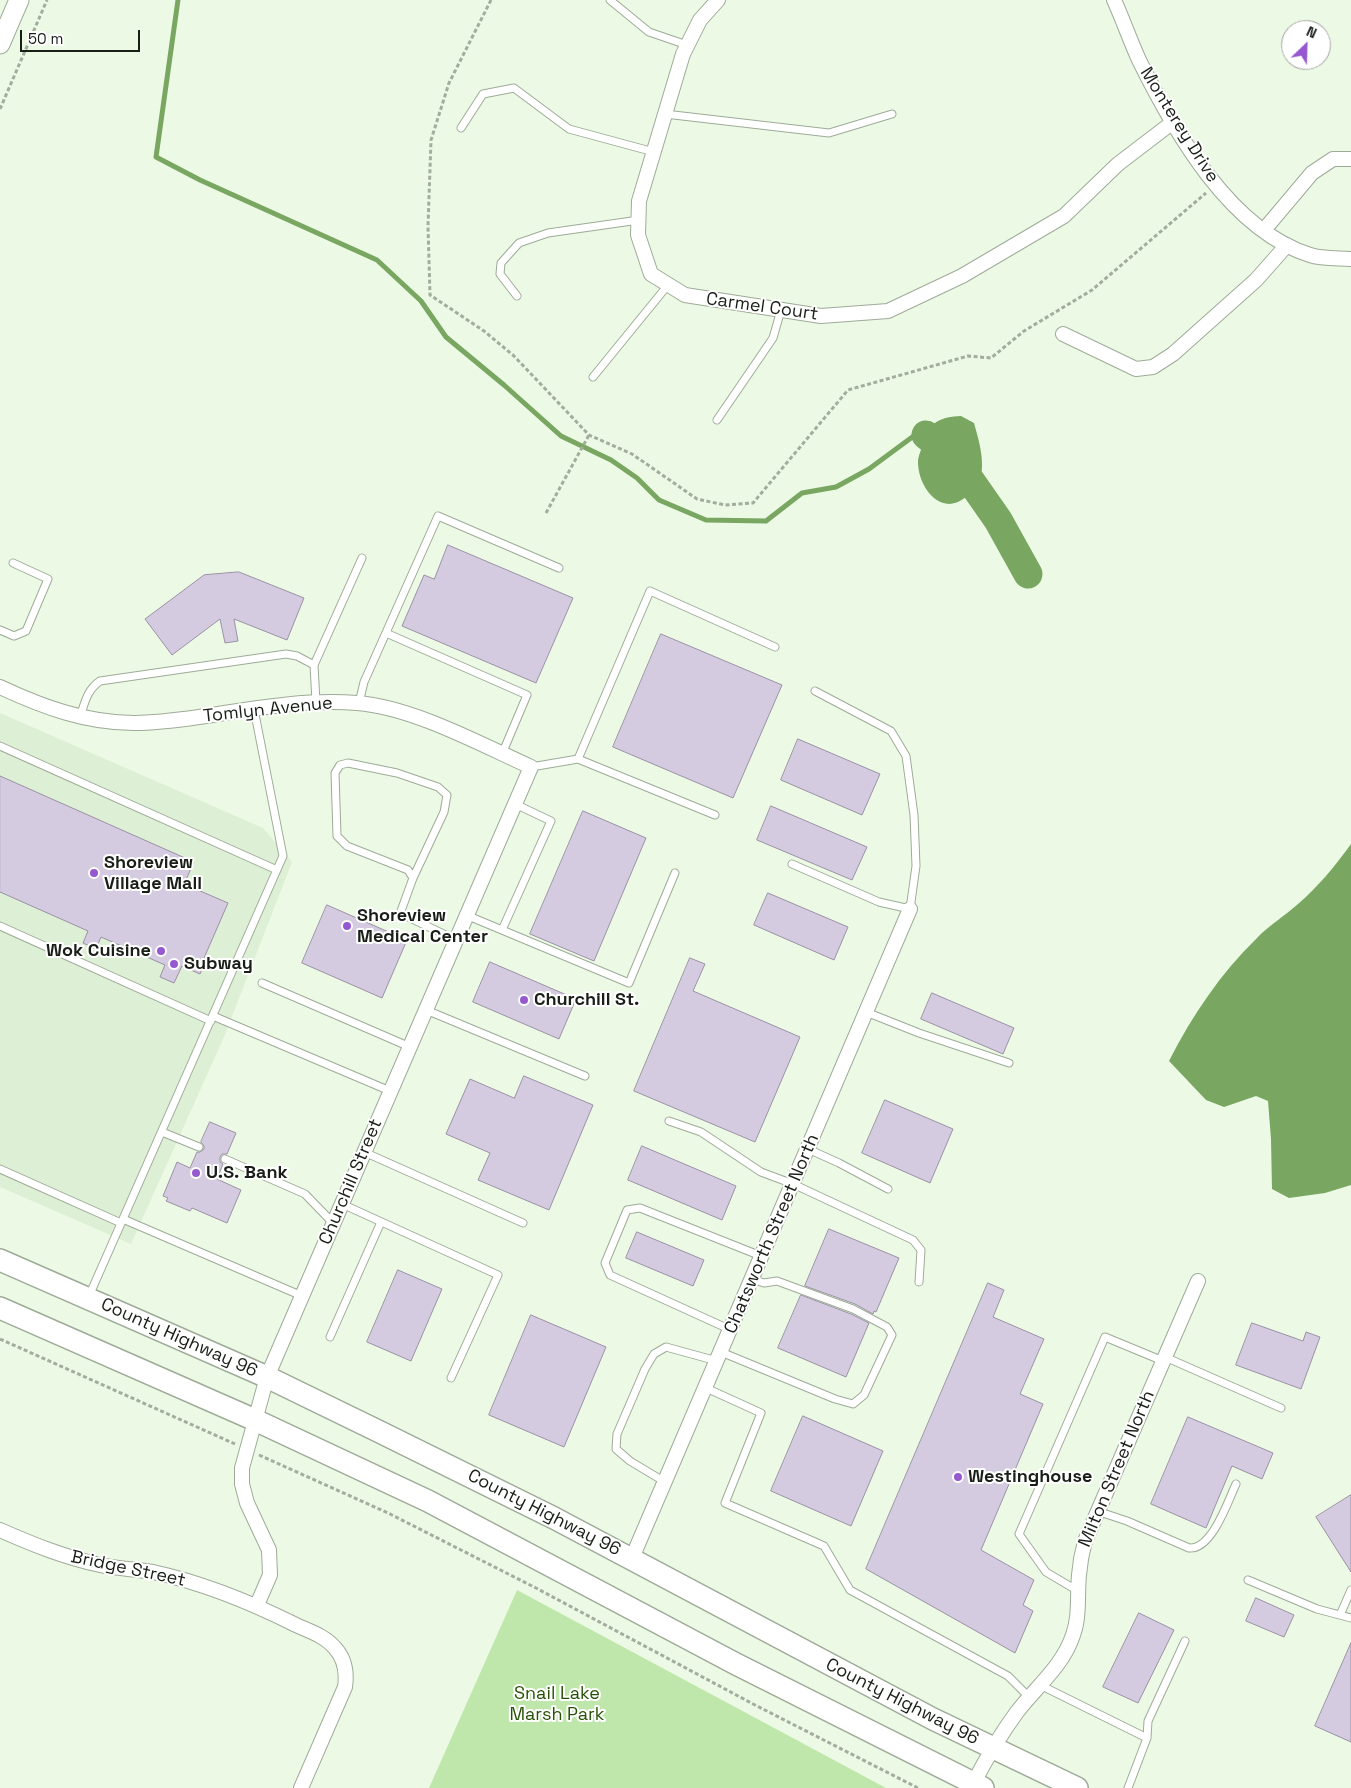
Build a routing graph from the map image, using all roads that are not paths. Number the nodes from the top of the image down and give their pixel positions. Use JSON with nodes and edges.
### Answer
{"nodes":[{"id":1,"x":19,"y":0,"type":"edge"},
{"id":2,"x":610,"y":0,"type":"edge"},
{"id":3,"x":718,"y":0,"type":"edge"},
{"id":4,"x":1114,"y":0,"type":"edge"},
{"id":5,"x":0,"y":44,"type":"edge"},
{"id":6,"x":687,"y":45,"type":"junction"},
{"id":7,"x":665,"y":114,"type":"junction"},
{"id":8,"x":892,"y":114,"type":"dead end"},
{"id":9,"x":1173,"y":122,"type":"junction"},
{"id":10,"x":461,"y":128,"type":"dead end"},
{"id":11,"x":654,"y":152,"type":"junction"},
{"id":12,"x":1351,"y":159,"type":"edge"},
{"id":13,"x":639,"y":220,"type":"junction"},
{"id":14,"x":1264,"y":230,"type":"junction"},
{"id":15,"x":1287,"y":244,"type":"junction"},
{"id":16,"x":1351,"y":259,"type":"edge"},
{"id":17,"x":668,"y":285,"type":"junction"},
{"id":18,"x":516,"y":296,"type":"dead end"},
{"id":19,"x":782,"y":310,"type":"junction"},
{"id":20,"x":1063,"y":334,"type":"dead end"},
{"id":21,"x":593,"y":377,"type":"dead end"},
{"id":22,"x":717,"y":420,"type":"dead end"},
{"id":23,"x":362,"y":558,"type":"dead end"},
{"id":24,"x":13,"y":563,"type":"dead end"},
{"id":25,"x":559,"y":568,"type":"dead end"},
{"id":26,"x":0,"y":630,"type":"edge"},
{"id":27,"x":386,"y":633,"type":"junction"},
{"id":28,"x":775,"y":647,"type":"dead end"},
{"id":29,"x":314,"y":665,"type":"junction"},
{"id":30,"x":0,"y":687,"type":"edge"},
{"id":31,"x":815,"y":691,"type":"dead end"},
{"id":32,"x":316,"y":702,"type":"junction"},
{"id":33,"x":359,"y":703,"type":"junction"},
{"id":34,"x":254,"y":709,"type":"junction"},
{"id":35,"x":80,"y":717,"type":"junction"},
{"id":36,"x":0,"y":746,"type":"edge"},
{"id":37,"x":502,"y":754,"type":"junction"},
{"id":38,"x":578,"y":758,"type":"junction"},
{"id":39,"x":531,"y":767,"type":"junction"},
{"id":40,"x":515,"y":804,"type":"junction"},
{"id":41,"x":715,"y":815,"type":"dead end"},
{"id":42,"x":792,"y":864,"type":"dead end"},
{"id":43,"x":277,"y":870,"type":"junction"},
{"id":44,"x":675,"y":873,"type":"dead end"},
{"id":45,"x":413,"y":878,"type":"junction"},
{"id":46,"x":910,"y":910,"type":"junction"},
{"id":47,"x":466,"y":915,"type":"junction"},
{"id":48,"x":0,"y":926,"type":"edge"},
{"id":49,"x":502,"y":930,"type":"junction"},
{"id":50,"x":456,"y":940,"type":"junction"},
{"id":51,"x":262,"y":983,"type":"dead end"},
{"id":52,"x":426,"y":1010,"type":"junction"},
{"id":53,"x":866,"y":1012,"type":"junction"},
{"id":54,"x":212,"y":1018,"type":"junction"},
{"id":55,"x":410,"y":1047,"type":"junction"},
{"id":56,"x":1008,"y":1064,"type":"dead end"},
{"id":57,"x":586,"y":1076,"type":"dead end"},
{"id":58,"x":390,"y":1091,"type":"junction"},
{"id":59,"x":669,"y":1121,"type":"dead end"},
{"id":60,"x":162,"y":1132,"type":"junction"},
{"id":61,"x":198,"y":1147,"type":"dead end"},
{"id":62,"x":808,"y":1149,"type":"junction"},
{"id":63,"x":364,"y":1152,"type":"junction"},
{"id":64,"x":225,"y":1160,"type":"dead end"},
{"id":65,"x":0,"y":1169,"type":"edge"},
{"id":66,"x":793,"y":1184,"type":"junction"},
{"id":67,"x":888,"y":1190,"type":"dead end"},
{"id":68,"x":342,"y":1204,"type":"junction"},
{"id":69,"x":122,"y":1221,"type":"junction"},
{"id":70,"x":381,"y":1222,"type":"junction"},
{"id":71,"x":333,"y":1223,"type":"junction"},
{"id":72,"x":523,"y":1223,"type":"dead end"},
{"id":73,"x":762,"y":1256,"type":"junction"},
{"id":74,"x":0,"y":1260,"type":"edge"},
{"id":75,"x":752,"y":1279,"type":"junction"},
{"id":76,"x":1198,"y":1281,"type":"dead end"},
{"id":77,"x":919,"y":1282,"type":"dead end"},
{"id":78,"x":302,"y":1296,"type":"junction"},
{"id":79,"x":88,"y":1298,"type":"junction"},
{"id":80,"x":0,"y":1308,"type":"edge"},
{"id":81,"x":731,"y":1330,"type":"junction"},
{"id":82,"x":330,"y":1337,"type":"dead end"},
{"id":83,"x":719,"y":1356,"type":"junction"},
{"id":84,"x":1164,"y":1359,"type":"junction"},
{"id":85,"x":267,"y":1377,"type":"junction"},
{"id":86,"x":451,"y":1378,"type":"dead end"},
{"id":87,"x":706,"y":1388,"type":"junction"},
{"id":88,"x":1281,"y":1408,"type":"dead end"},
{"id":89,"x":255,"y":1420,"type":"junction"},
{"id":90,"x":665,"y":1482,"type":"junction"},
{"id":91,"x":1236,"y":1484,"type":"dead end"},
{"id":92,"x":1097,"y":1512,"type":"junction"},
{"id":93,"x":0,"y":1530,"type":"edge"},
{"id":94,"x":632,"y":1558,"type":"junction"},
{"id":95,"x":1248,"y":1580,"type":"dead end"},
{"id":96,"x":1351,"y":1590,"type":"edge"},
{"id":97,"x":1078,"y":1591,"type":"junction"},
{"id":98,"x":257,"y":1605,"type":"junction"},
{"id":99,"x":1340,"y":1615,"type":"junction"},
{"id":100,"x":1351,"y":1618,"type":"edge"},
{"id":101,"x":1185,"y":1641,"type":"dead end"},
{"id":102,"x":1040,"y":1685,"type":"junction"},
{"id":103,"x":1029,"y":1697,"type":"junction"},
{"id":104,"x":1147,"y":1738,"type":"junction"},
{"id":105,"x":992,"y":1748,"type":"junction"},
{"id":106,"x":978,"y":1786,"type":"edge"},
{"id":107,"x":301,"y":1788,"type":"edge"},
{"id":108,"x":1077,"y":1788,"type":"edge"},
{"id":109,"x":1128,"y":1788,"type":"edge"}],
"edges":[{"from":1,"to":5,"type":"main road"},
{"from":2,"to":6,"type":"lane"},
{"from":3,"to":6,"type":"street","name":"Carmel Court"},
{"from":4,"to":9,"type":"street","name":"Monterey Drive"},
{"from":6,"to":7,"type":"street","name":"Carmel Court"},
{"from":7,"to":8,"type":"lane"},
{"from":7,"to":11,"type":"street","name":"Carmel Court"},
{"from":9,"to":14,"type":"street","name":"Monterey Drive"},
{"from":9,"to":19,"type":"street","name":"Carmel Court"},
{"from":10,"to":11,"type":"lane"},
{"from":11,"to":13,"type":"street","name":"Carmel Court"},
{"from":12,"to":14,"type":"street"},
{"from":13,"to":17,"type":"street","name":"Carmel Court"},
{"from":13,"to":18,"type":"lane"},
{"from":14,"to":15,"type":"street","name":"Monterey Drive"},
{"from":15,"to":16,"type":"street","name":"Monterey Drive"},
{"from":15,"to":20,"type":"street"},
{"from":17,"to":19,"type":"street","name":"Carmel Court"},
{"from":17,"to":21,"type":"lane"},
{"from":19,"to":22,"type":"lane"},
{"from":23,"to":29,"type":"lane"},
{"from":24,"to":26,"type":"lane"},
{"from":25,"to":27,"type":"lane"},
{"from":27,"to":33,"type":"lane"},
{"from":27,"to":37,"type":"lane"},
{"from":28,"to":38,"type":"lane"},
{"from":29,"to":32,"type":"lane"},
{"from":29,"to":35,"type":"lane"},
{"from":30,"to":35,"type":"street","name":"Tomlyn Avenue"},
{"from":31,"to":46,"type":"lane"},
{"from":32,"to":33,"type":"street","name":"Tomlyn Avenue"},
{"from":32,"to":34,"type":"street","name":"Tomlyn Avenue"},
{"from":33,"to":37,"type":"street","name":"Tomlyn Avenue"},
{"from":34,"to":35,"type":"street","name":"Tomlyn Avenue"},
{"from":34,"to":43,"type":"lane"},
{"from":36,"to":43,"type":"lane"},
{"from":37,"to":39,"type":"street","name":"Tomlyn Avenue"},
{"from":38,"to":39,"type":"lane"},
{"from":38,"to":41,"type":"lane"},
{"from":39,"to":40,"type":"street","name":"Churchill Street"},
{"from":40,"to":47,"type":"street","name":"Churchill Street"},
{"from":40,"to":49,"type":"lane"},
{"from":42,"to":46,"type":"lane"},
{"from":43,"to":54,"type":"lane"},
{"from":44,"to":49,"type":"lane"},
{"from":45,"to":45,"type":"lane"},
{"from":45,"to":50,"type":"lane"},
{"from":46,"to":53,"type":"street","name":"Chatsworth Street North"},
{"from":47,"to":49,"type":"lane"},
{"from":47,"to":50,"type":"street","name":"Churchill Street"},
{"from":48,"to":54,"type":"lane"},
{"from":50,"to":52,"type":"street","name":"Churchill Street"},
{"from":51,"to":55,"type":"lane"},
{"from":52,"to":55,"type":"street","name":"Churchill Street"},
{"from":52,"to":57,"type":"lane"},
{"from":53,"to":56,"type":"lane"},
{"from":53,"to":62,"type":"street","name":"Chatsworth Street North"},
{"from":54,"to":58,"type":"lane"},
{"from":54,"to":60,"type":"lane"},
{"from":55,"to":58,"type":"street","name":"Churchill Street"},
{"from":58,"to":63,"type":"street","name":"Churchill Street"},
{"from":59,"to":66,"type":"lane"},
{"from":60,"to":61,"type":"lane"},
{"from":60,"to":69,"type":"lane"},
{"from":62,"to":66,"type":"street","name":"Chatsworth Street North"},
{"from":62,"to":67,"type":"lane"},
{"from":63,"to":68,"type":"street","name":"Churchill Street"},
{"from":63,"to":72,"type":"lane"},
{"from":64,"to":71,"type":"lane"},
{"from":65,"to":69,"type":"lane"},
{"from":66,"to":73,"type":"street","name":"Chatsworth Street North"},
{"from":66,"to":77,"type":"lane"},
{"from":68,"to":70,"type":"lane"},
{"from":68,"to":71,"type":"street","name":"Churchill Street"},
{"from":69,"to":78,"type":"lane"},
{"from":69,"to":79,"type":"lane"},
{"from":70,"to":82,"type":"lane"},
{"from":70,"to":86,"type":"lane"},
{"from":71,"to":78,"type":"street","name":"Churchill Street"},
{"from":73,"to":75,"type":"street","name":"Chatsworth Street North"},
{"from":73,"to":81,"type":"lane"},
{"from":74,"to":79,"type":"main road","name":"County Highway 96"},
{"from":75,"to":81,"type":"street","name":"Chatsworth Street North"},
{"from":75,"to":83,"type":"lane"},
{"from":76,"to":84,"type":"street","name":"Milton Street North"},
{"from":78,"to":85,"type":"street","name":"Churchill Street"},
{"from":79,"to":85,"type":"main road","name":"County Highway 96"},
{"from":80,"to":89,"type":"main road"},
{"from":81,"to":83,"type":"street","name":"Chatsworth Street North"},
{"from":83,"to":87,"type":"street","name":"Chatsworth Street North"},
{"from":83,"to":90,"type":"lane"},
{"from":84,"to":88,"type":"lane"},
{"from":84,"to":92,"type":"street","name":"Milton Street North"},
{"from":84,"to":97,"type":"lane"},
{"from":85,"to":89,"type":"street","name":"Churchill Street"},
{"from":85,"to":94,"type":"main road","name":"County Highway 96"},
{"from":87,"to":90,"type":"street","name":"Chatsworth Street North"},
{"from":87,"to":103,"type":"lane"},
{"from":89,"to":98,"type":"street","name":"Churchill Street"},
{"from":89,"to":106,"type":"main road"},
{"from":90,"to":94,"type":"street","name":"Chatsworth Street North"},
{"from":91,"to":92,"type":"lane"},
{"from":92,"to":97,"type":"street","name":"Milton Street North"},
{"from":93,"to":98,"type":"street","name":"Bridge Street"},
{"from":94,"to":105,"type":"main road","name":"County Highway 96"},
{"from":95,"to":99,"type":"lane"},
{"from":96,"to":99,"type":"lane"},
{"from":97,"to":102,"type":"street","name":"Milton Street North"},
{"from":98,"to":107,"type":"street"},
{"from":99,"to":100,"type":"lane"},
{"from":101,"to":104,"type":"lane"},
{"from":102,"to":103,"type":"street","name":"Milton Street North"},
{"from":102,"to":104,"type":"lane"},
{"from":103,"to":105,"type":"street","name":"Milton Street North"},
{"from":104,"to":109,"type":"lane"},
{"from":105,"to":106,"type":"street","name":"Milton Street North"},
{"from":105,"to":108,"type":"main road","name":"County Highway 96"}]}
